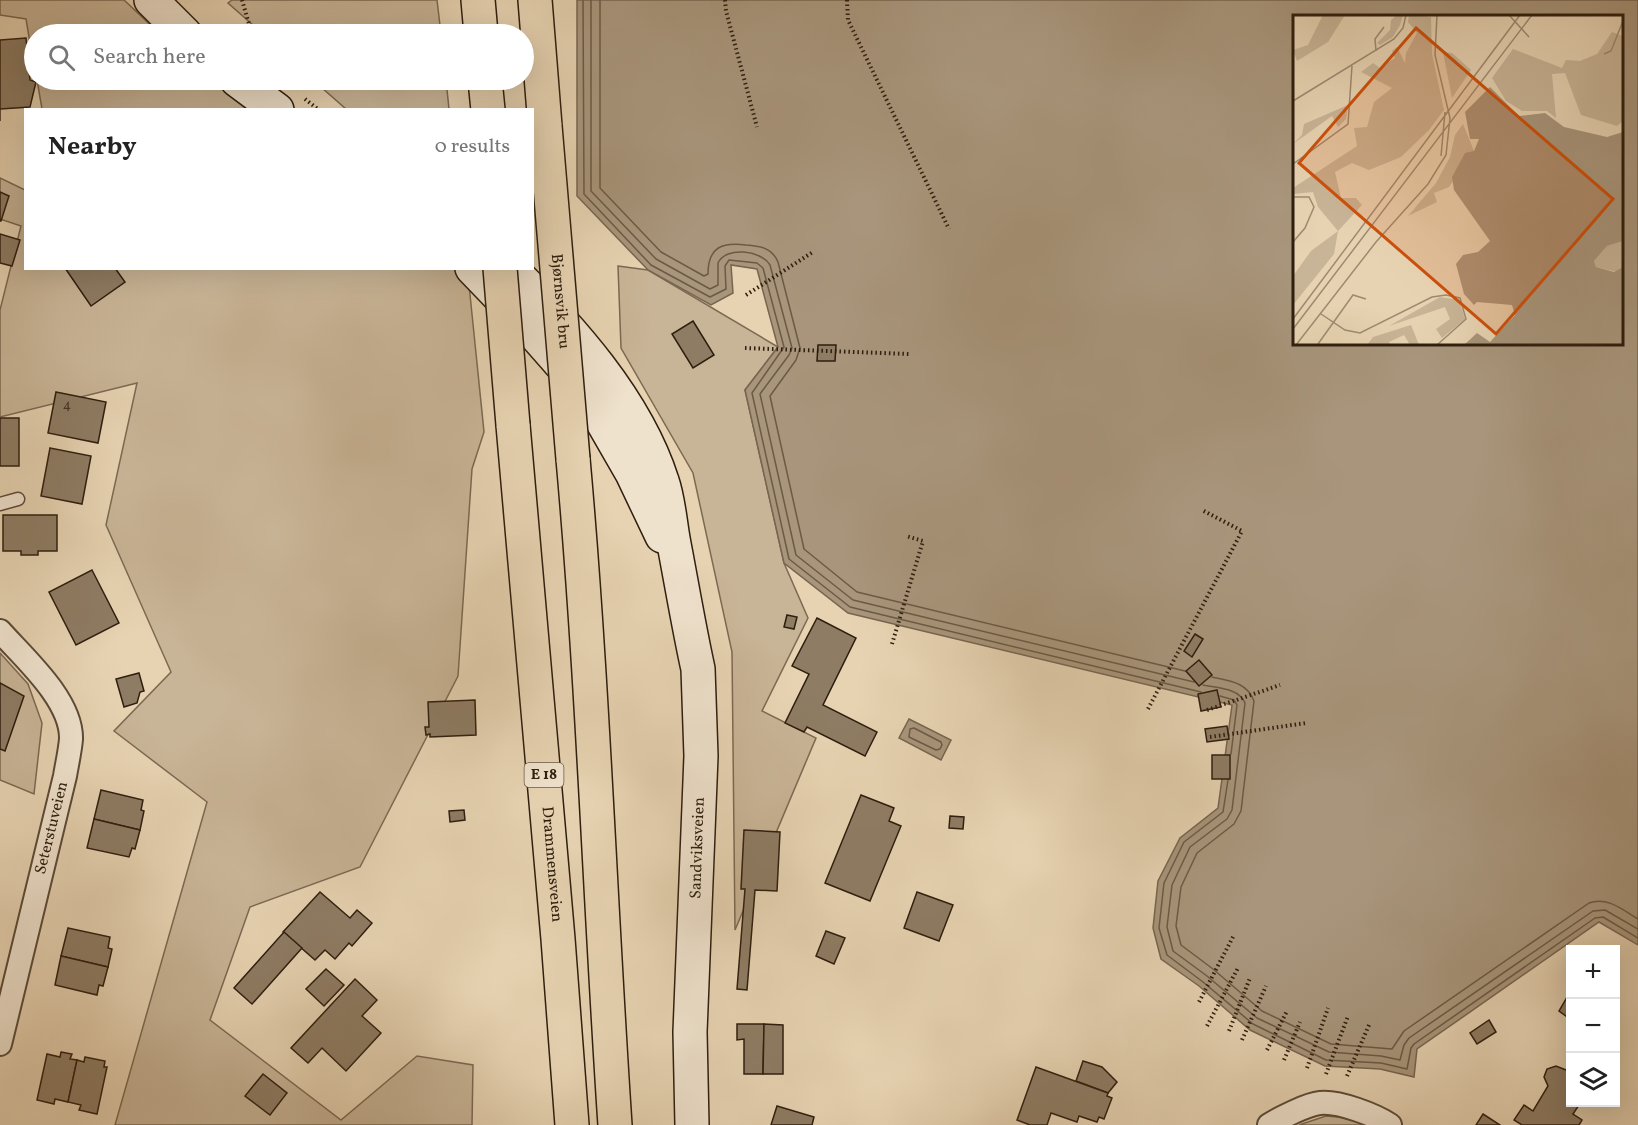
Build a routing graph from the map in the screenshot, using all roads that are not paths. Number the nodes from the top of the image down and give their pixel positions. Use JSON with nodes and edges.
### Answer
{"nodes":[{"id":1,"x":151,"y":0,"type":"edge"},
{"id":2,"x":478,"y":0,"type":"edge"},
{"id":3,"x":535,"y":0,"type":"edge"},
{"id":4,"x":175,"y":24,"type":"edge"},
{"id":5,"x":480,"y":24,"type":"edge"},
{"id":6,"x":250,"y":90,"type":"edge"},
{"id":7,"x":486,"y":90,"type":"edge"},
{"id":8,"x":274,"y":108,"type":"edge"},
{"id":9,"x":488,"y":108,"type":"edge"},
{"id":10,"x":474,"y":270,"type":"edge"},
{"id":11,"x":500,"y":270,"type":"edge"},
{"id":12,"x":512,"y":270,"type":"edge"},
{"id":13,"x":18,"y":499,"type":"dead end"},
{"id":14,"x":0,"y":504,"type":"edge"},
{"id":15,"x":679,"y":573,"type":"junction"},
{"id":16,"x":0,"y":631,"type":"edge"},
{"id":17,"x":0,"y":1044,"type":"edge"},
{"id":18,"x":572,"y":1125,"type":"edge"},
{"id":19,"x":615,"y":1125,"type":"edge"},
{"id":20,"x":692,"y":1125,"type":"edge"},
{"id":21,"x":1269,"y":1125,"type":"edge"},
{"id":22,"x":1390,"y":1125,"type":"edge"}],
"edges":[{"from":1,"to":4,"type":"main road"},
{"from":2,"to":5,"type":"highway"},
{"from":3,"to":19,"type":"highway","name":"Bjørnsvik bru","bridge":true},
{"from":6,"to":8,"type":"main road"},
{"from":7,"to":9,"type":"highway"},
{"from":10,"to":15,"type":"main road","name":"Sandviksveien"},
{"from":11,"to":18,"type":"highway","name":"Drammensveien","number":"E 18","bridge":true},
{"from":12,"to":15,"type":"main road","name":"Sandviksveien"},
{"from":13,"to":14,"type":"lane"},
{"from":15,"to":20,"type":"main road","name":"Sandviksveien"},
{"from":16,"to":17,"type":"street","name":"Seterstuveien"},
{"from":21,"to":22,"type":"street"}]}
